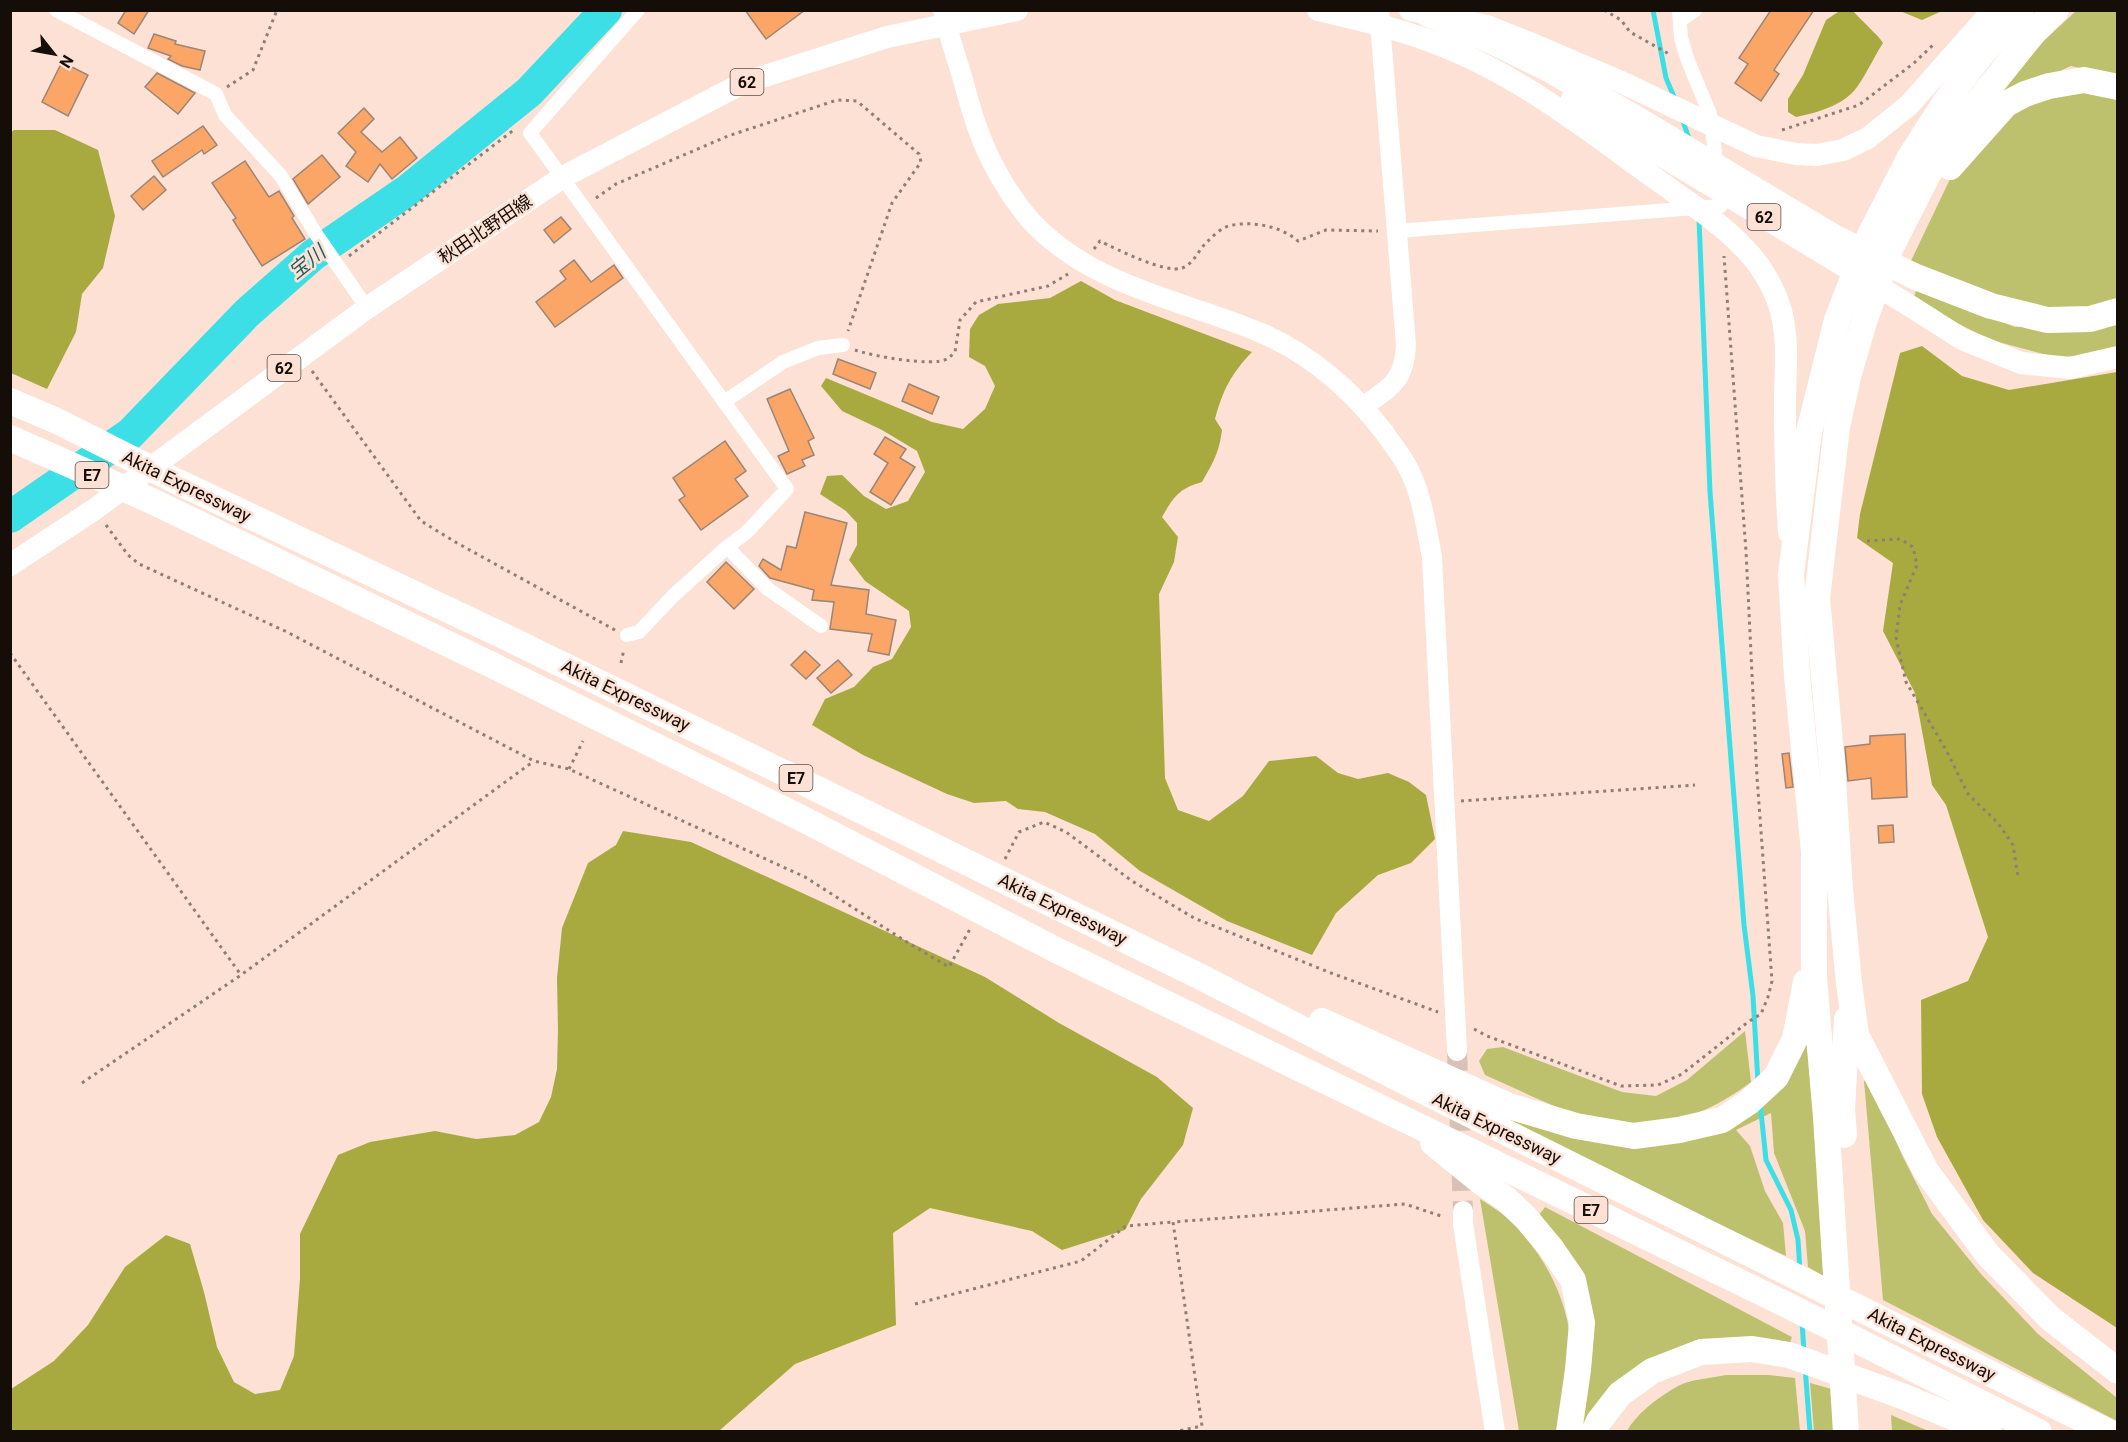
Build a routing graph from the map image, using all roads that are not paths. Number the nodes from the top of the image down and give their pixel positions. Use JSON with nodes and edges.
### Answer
{"nodes":[{"id":1,"x":56,"y":10,"type":"edge"},
{"id":2,"x":638,"y":10,"type":"edge"},
{"id":3,"x":1017,"y":10,"type":"edge"},
{"id":4,"x":1318,"y":10,"type":"edge"},
{"id":5,"x":1379,"y":10,"type":"edge"},
{"id":6,"x":1695,"y":10,"type":"edge"},
{"id":7,"x":1992,"y":10,"type":"edge"},
{"id":8,"x":2021,"y":10,"type":"edge"},
{"id":9,"x":2056,"y":10,"type":"edge"},
{"id":10,"x":1419,"y":12,"type":"edge"},
{"id":11,"x":1680,"y":15,"type":"edge"},
{"id":12,"x":945,"y":17,"type":"edge"},
{"id":13,"x":1399,"y":31,"type":"junction"},
{"id":14,"x":2118,"y":87,"type":"edge"},
{"id":15,"x":1624,"y":123,"type":"junction"},
{"id":16,"x":563,"y":177,"type":"junction"},
{"id":17,"x":1398,"y":231,"type":"junction"},
{"id":18,"x":1890,"y":249,"type":"junction"},
{"id":19,"x":367,"y":308,"type":"junction"},
{"id":20,"x":2118,"y":311,"type":"edge"},
{"id":21,"x":843,"y":345,"type":"road end"},
{"id":22,"x":2118,"y":357,"type":"edge"},
{"id":23,"x":10,"y":401,"type":"edge"},
{"id":24,"x":724,"y":402,"type":"junction"},
{"id":25,"x":1364,"y":406,"type":"junction"},
{"id":26,"x":20,"y":442,"type":"edge"},
{"id":27,"x":727,"y":547,"type":"junction"},
{"id":28,"x":10,"y":566,"type":"edge"},
{"id":29,"x":1791,"y":574,"type":"junction"},
{"id":30,"x":821,"y":626,"type":"dead end"},
{"id":31,"x":627,"y":635,"type":"road end"},
{"id":32,"x":1815,"y":938,"type":"junction"},
{"id":33,"x":1201,"y":977,"type":"junction"},
{"id":34,"x":1849,"y":983,"type":"junction"},
{"id":35,"x":1457,"y":1051,"type":"tunnel mouth"},
{"id":36,"x":1398,"y":1115,"type":"junction"},
{"id":37,"x":1463,"y":1217,"type":"tunnel mouth"},
{"id":38,"x":2118,"y":1371,"type":"edge"},
{"id":39,"x":1495,"y":1431,"type":"edge"},
{"id":40,"x":1569,"y":1431,"type":"edge"},
{"id":41,"x":1594,"y":1431,"type":"edge"},
{"id":42,"x":1846,"y":1431,"type":"edge"},
{"id":43,"x":1862,"y":1431,"type":"edge"},
{"id":44,"x":1989,"y":1431,"type":"edge"},
{"id":45,"x":2039,"y":1431,"type":"edge"},
{"id":46,"x":2108,"y":1431,"type":"edge"}],
"edges":[{"from":1,"to":19,"type":"street"},
{"from":2,"to":16,"type":"street"},
{"from":3,"to":12,"type":"main road","name":"秋田北野田線","number":"62"},
{"from":4,"to":13,"type":"main road","number":"62"},
{"from":5,"to":17,"type":"street"},
{"from":6,"to":11,"type":"street"},
{"from":7,"to":10,"type":"main road"},
{"from":8,"to":29,"type":"highway"},
{"from":9,"to":18,"type":"highway"},
{"from":10,"to":15,"type":"highway"},
{"from":11,"to":17,"type":"street"},
{"from":12,"to":16,"type":"main road","name":"秋田北野田線","number":"62"},
{"from":12,"to":25,"type":"street"},
{"from":13,"to":15,"type":"main road","number":"62"},
{"from":13,"to":29,"type":"main road"},
{"from":14,"to":18,"type":"highway"},
{"from":15,"to":20,"type":"highway"},
{"from":15,"to":22,"type":"main road","number":"62"},
{"from":16,"to":19,"type":"main road","name":"秋田北野田線","number":"62"},
{"from":16,"to":24,"type":"street"},
{"from":17,"to":25,"type":"street"},
{"from":18,"to":34,"type":"highway"},
{"from":19,"to":28,"type":"main road","name":"秋田北野田線","number":"62"},
{"from":21,"to":24,"type":"street"},
{"from":23,"to":33,"type":"highway","name":"Akita Expressway","number":"E7"},
{"from":24,"to":27,"type":"street"},
{"from":25,"to":35,"type":"street"},
{"from":26,"to":36,"type":"highway","name":"Akita Expressway","number":"E7"},
{"from":27,"to":30,"type":"street"},
{"from":27,"to":31,"type":"street"},
{"from":29,"to":32,"type":"highway"},
{"from":32,"to":33,"type":"highway"},
{"from":32,"to":42,"type":"highway"},
{"from":33,"to":46,"type":"highway","name":"Akita Expressway","number":"E7"},
{"from":34,"to":38,"type":"highway"},
{"from":34,"to":43,"type":"highway"},
{"from":36,"to":40,"type":"highway"},
{"from":36,"to":45,"type":"highway","name":"Akita Expressway","number":"E7"},
{"from":37,"to":39,"type":"street"},
{"from":41,"to":44,"type":"highway"}]}
